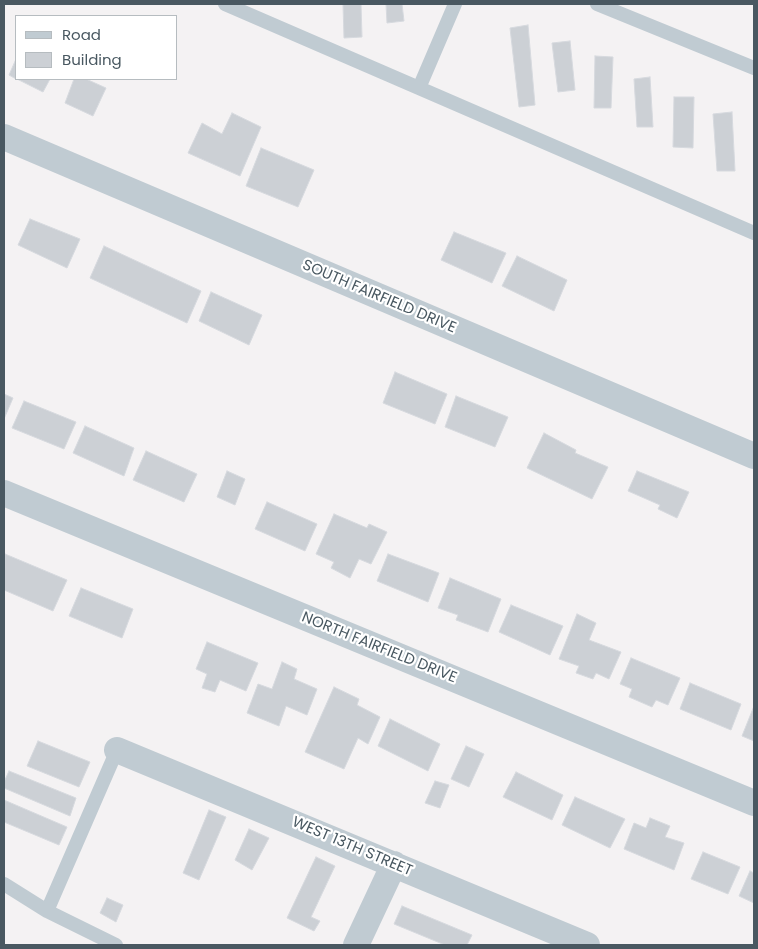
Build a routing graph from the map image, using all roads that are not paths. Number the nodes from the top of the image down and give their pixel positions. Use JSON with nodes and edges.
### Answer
{"nodes":[{"id":1,"x":226,"y":4,"type":"edge"},
{"id":2,"x":455,"y":4,"type":"edge"},
{"id":3,"x":597,"y":4,"type":"edge"},
{"id":4,"x":754,"y":68,"type":"edge"},
{"id":5,"x":419,"y":88,"type":"junction"},
{"id":6,"x":4,"y":137,"type":"edge"},
{"id":7,"x":754,"y":233,"type":"edge"},
{"id":8,"x":754,"y":456,"type":"edge"},
{"id":9,"x":4,"y":493,"type":"edge"},
{"id":10,"x":117,"y":750,"type":"joint"},
{"id":11,"x":754,"y":803,"type":"edge"},
{"id":12,"x":394,"y":864,"type":"junction"},
{"id":13,"x":4,"y":884,"type":"edge"},
{"id":14,"x":47,"y":911,"type":"junction"},
{"id":15,"x":116,"y":945,"type":"edge"},
{"id":16,"x":356,"y":945,"type":"edge"},
{"id":17,"x":587,"y":945,"type":"edge"}],
"edges":[{"from":1,"to":5,"type":"lane"},
{"from":2,"to":5,"type":"lane"},
{"from":3,"to":4,"type":"lane"},
{"from":5,"to":7,"type":"lane"},
{"from":6,"to":8,"type":"street","name":"SOUTH FAIRFIELD DRIVE"},
{"from":9,"to":11,"type":"street","name":"NORTH FAIRFIELD DRIVE"},
{"from":10,"to":12,"type":"street","name":"WEST 13TH STREET"},
{"from":10,"to":14,"type":"lane"},
{"from":12,"to":16,"type":"street"},
{"from":12,"to":17,"type":"street","name":"WEST 13TH STREET"},
{"from":13,"to":14,"type":"lane"},
{"from":14,"to":15,"type":"lane"}]}
